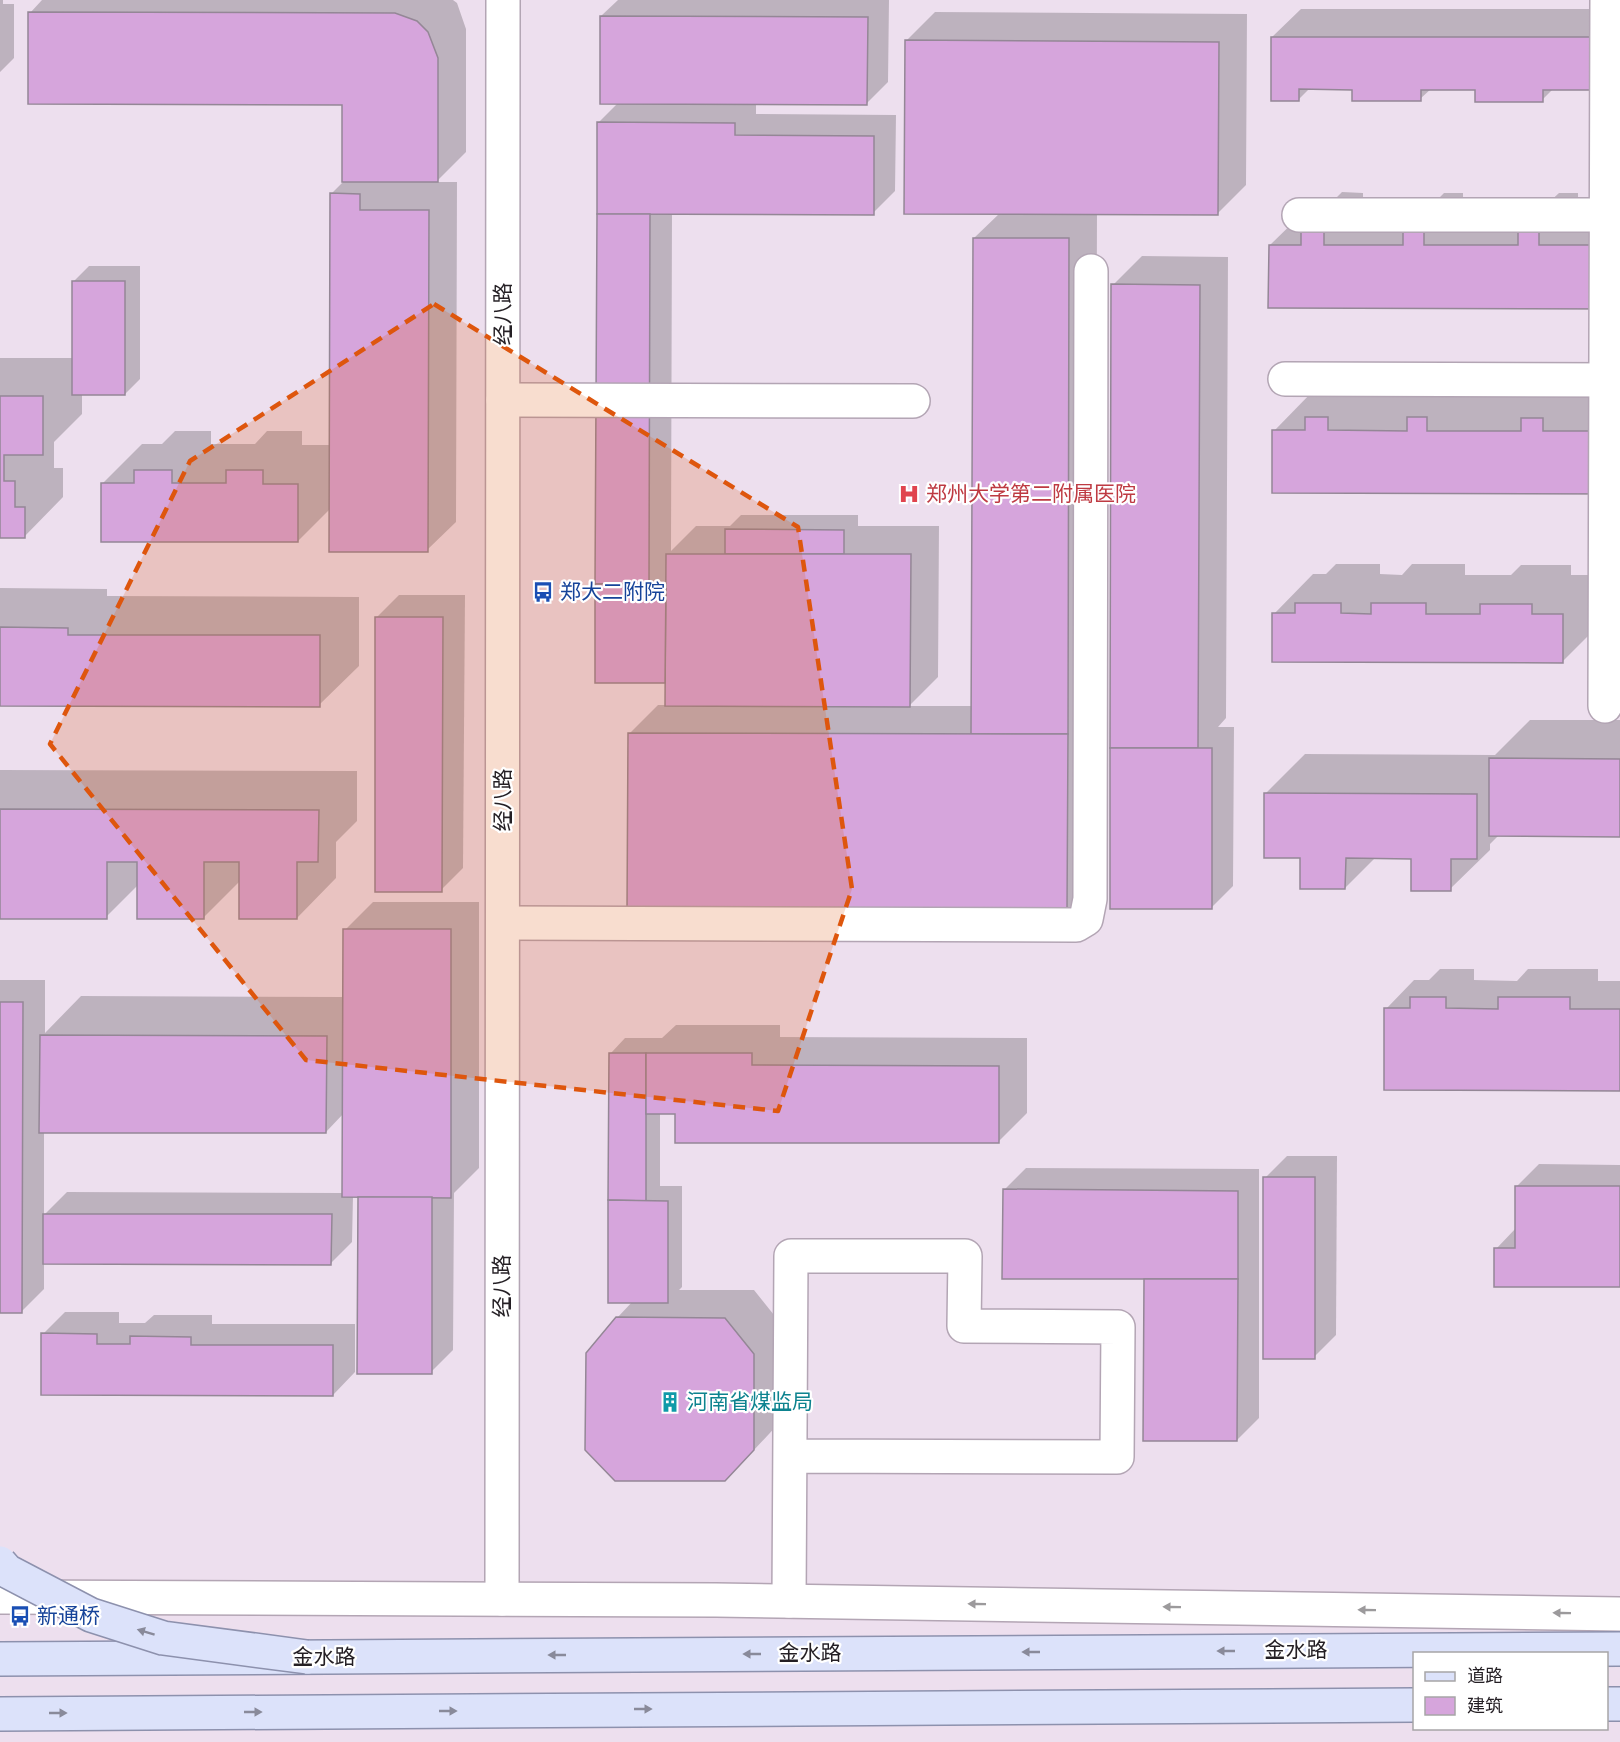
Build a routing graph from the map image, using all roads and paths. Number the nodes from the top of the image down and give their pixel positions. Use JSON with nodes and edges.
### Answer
{"nodes":[{"id":1,"x":503,"y":0,"type":"edge"},
{"id":2,"x":1607,"y":0,"type":"edge"},
{"id":3,"x":1299,"y":215,"type":"dead end"},
{"id":4,"x":1613,"y":215,"type":"edge"},
{"id":5,"x":1091,"y":271,"type":"dead end"},
{"id":6,"x":1285,"y":379,"type":"dead end"},
{"id":7,"x":1613,"y":380,"type":"edge"},
{"id":8,"x":503,"y":400,"type":"junction"},
{"id":9,"x":912,"y":401,"type":"dead end"},
{"id":10,"x":1605,"y":706,"type":"dead end"},
{"id":11,"x":503,"y":923,"type":"junction"},
{"id":12,"x":790,"y":1456,"type":"junction"},
{"id":13,"x":0,"y":1563,"type":"edge"},
{"id":14,"x":0,"y":1597,"type":"edge"},
{"id":15,"x":502,"y":1599,"type":"junction"},
{"id":16,"x":789,"y":1601,"type":"junction"},
{"id":17,"x":1620,"y":1614,"type":"edge"},
{"id":18,"x":1620,"y":1649,"type":"edge"},
{"id":19,"x":307,"y":1657,"type":"junction"},
{"id":20,"x":0,"y":1659,"type":"edge"},
{"id":21,"x":1413,"y":1705,"type":"edge"},
{"id":22,"x":0,"y":1714,"type":"edge"}],
"edges":[{"from":1,"to":8,"type":"street","name":"经八路"},
{"from":2,"to":4,"type":"street"},
{"from":3,"to":4,"type":"street"},
{"from":4,"to":7,"type":"street"},
{"from":5,"to":11,"type":"street"},
{"from":6,"to":7,"type":"street"},
{"from":7,"to":10,"type":"street"},
{"from":8,"to":9,"type":"street"},
{"from":8,"to":11,"type":"street","name":"经八路"},
{"from":11,"to":15,"type":"street","name":"经八路"},
{"from":12,"to":12,"type":"street"},
{"from":12,"to":16,"type":"street"},
{"from":19,"to":13,"type":"main road","one_way":true,"bridge":true},
{"from":14,"to":15,"type":"street"},
{"from":15,"to":16,"type":"street"},
{"from":17,"to":16,"type":"street","one_way":true},
{"from":18,"to":19,"type":"main road","name":"金水路","one_way":true},
{"from":19,"to":20,"type":"main road","name":"金水路","bridge":true},
{"from":22,"to":21,"type":"main road","one_way":true}]}
